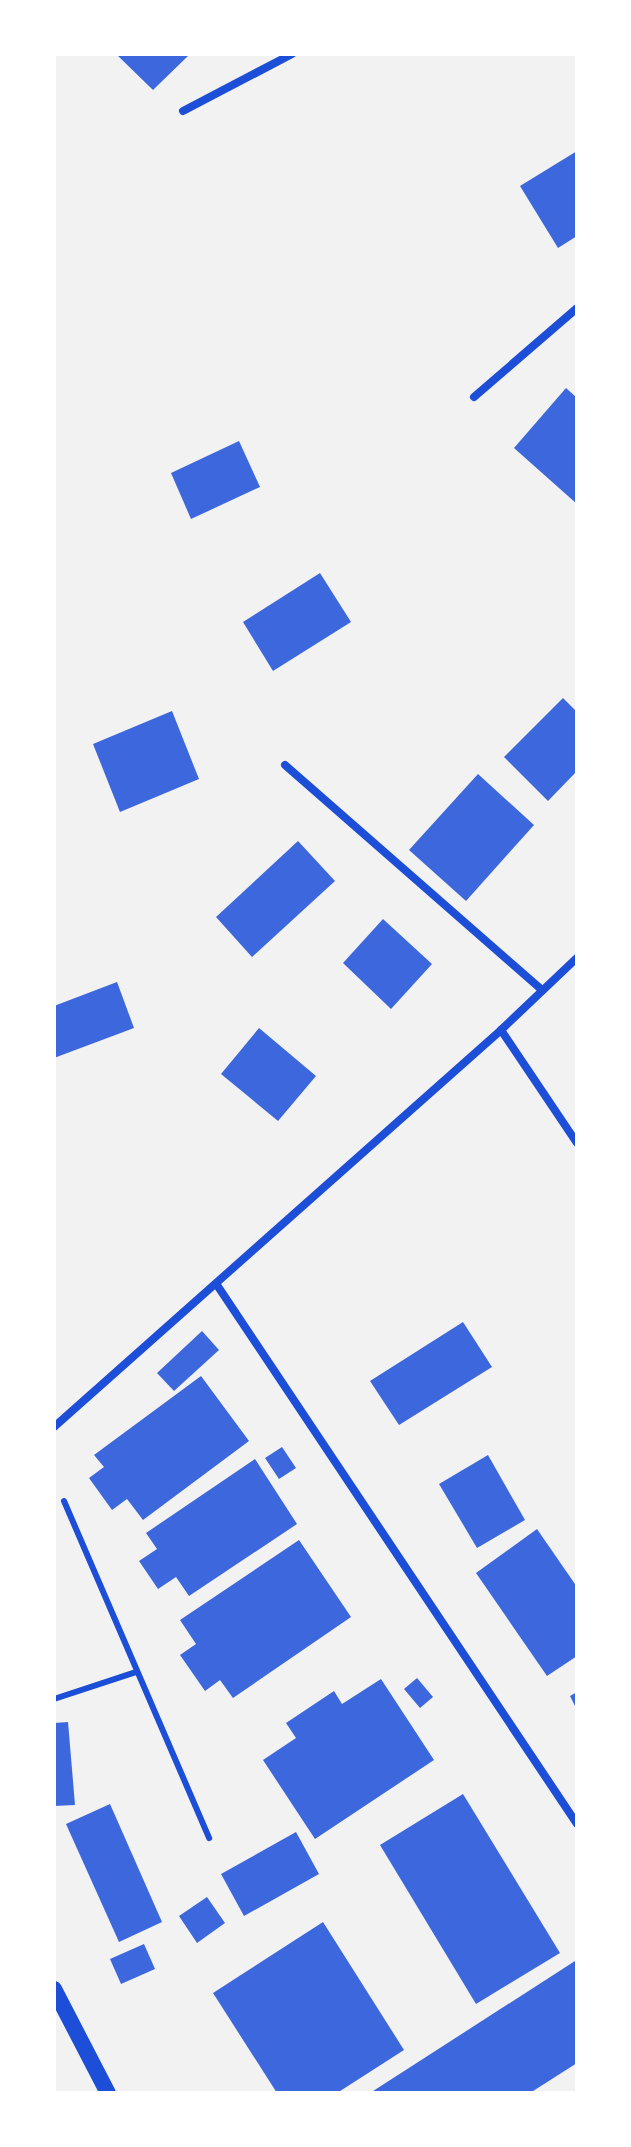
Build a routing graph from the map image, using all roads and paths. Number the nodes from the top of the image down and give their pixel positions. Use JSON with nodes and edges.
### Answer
{"nodes":[{"id":1,"x":292,"y":54,"type":"edge"},
{"id":2,"x":183,"y":111,"type":"dead end"},
{"id":3,"x":577,"y":308,"type":"edge"},
{"id":4,"x":474,"y":397,"type":"dead end"},
{"id":5,"x":285,"y":765,"type":"dead end"},
{"id":6,"x":577,"y":958,"type":"edge"},
{"id":7,"x":542,"y":990,"type":"junction"},
{"id":8,"x":501,"y":1030,"type":"junction"},
{"id":9,"x":577,"y":1143,"type":"edge"},
{"id":10,"x":217,"y":1285,"type":"junction"},
{"id":11,"x":54,"y":1427,"type":"edge"},
{"id":12,"x":64,"y":1501,"type":"dead end"},
{"id":13,"x":136,"y":1672,"type":"junction"},
{"id":14,"x":54,"y":1699,"type":"edge"},
{"id":15,"x":577,"y":1824,"type":"edge"},
{"id":16,"x":209,"y":1838,"type":"dead end"},
{"id":17,"x":54,"y":1989,"type":"edge"},
{"id":18,"x":108,"y":2093,"type":"edge"}],
"edges":[{"from":1,"to":2,"type":"street"},
{"from":3,"to":4,"type":"street"},
{"from":5,"to":7,"type":"street"},
{"from":6,"to":7,"type":"street"},
{"from":7,"to":8,"type":"street"},
{"from":8,"to":9,"type":"street"},
{"from":8,"to":10,"type":"street"},
{"from":10,"to":11,"type":"street"},
{"from":10,"to":15,"type":"street"},
{"from":12,"to":13,"type":"lane"},
{"from":13,"to":14,"type":"lane"},
{"from":13,"to":16,"type":"lane"},
{"from":17,"to":18,"type":"main road"}]}
